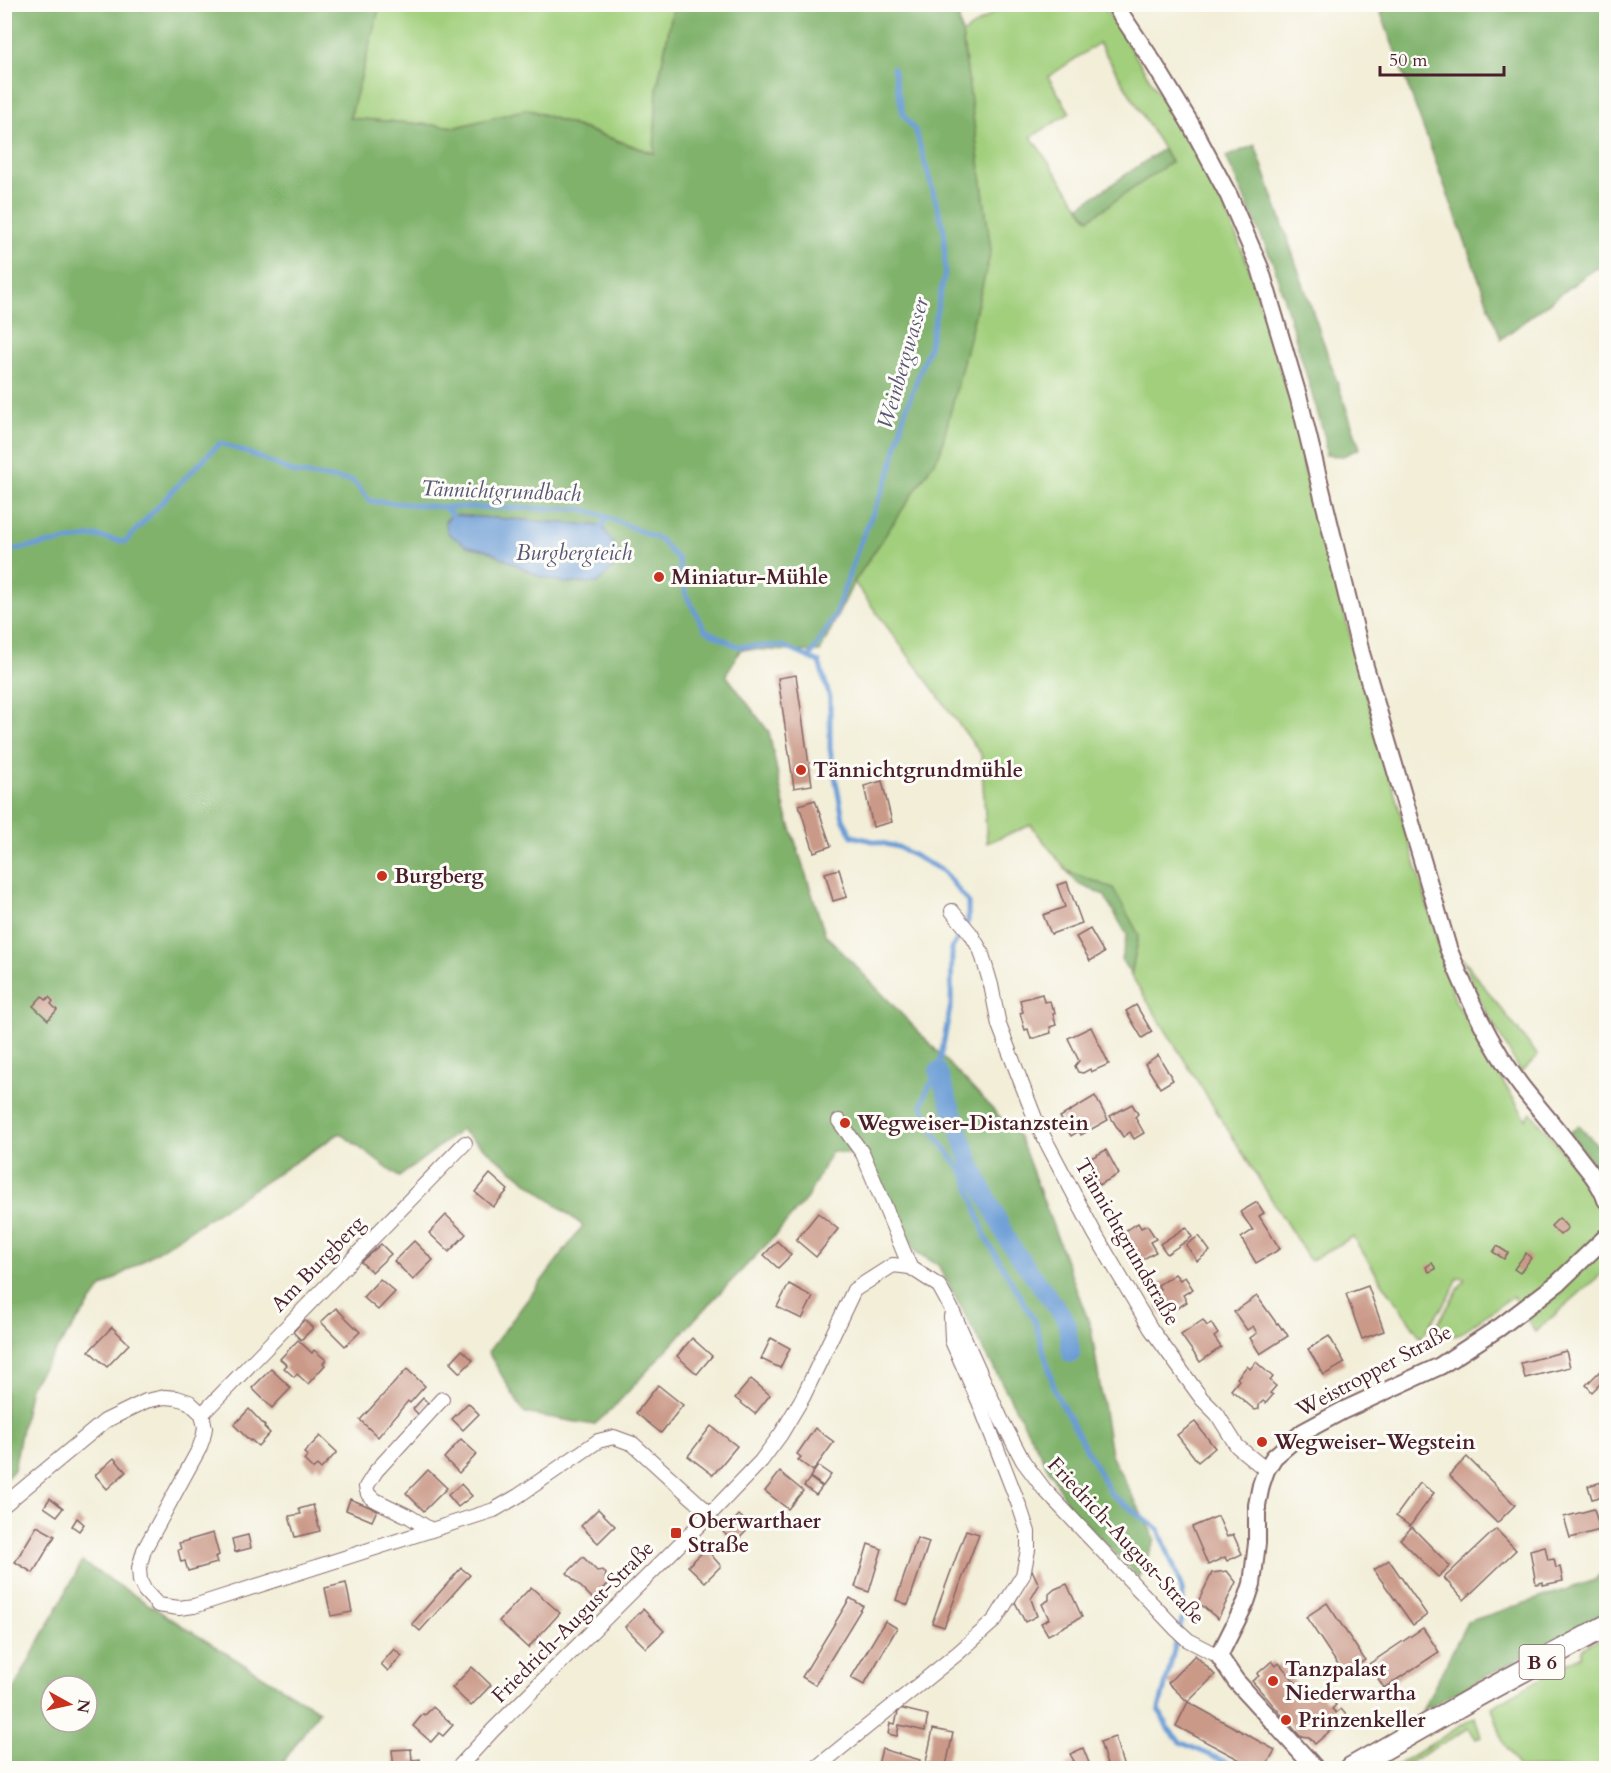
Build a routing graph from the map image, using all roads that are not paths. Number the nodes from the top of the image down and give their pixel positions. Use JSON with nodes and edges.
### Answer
{"nodes":[{"id":1,"x":1114,"y":4,"type":"edge"},
{"id":2,"x":952,"y":911,"type":"dead end"},
{"id":3,"x":839,"y":1121,"type":"dead end"},
{"id":4,"x":465,"y":1143,"type":"dead end"},
{"id":5,"x":1606,"y":1200,"type":"edge"},
{"id":6,"x":1606,"y":1237,"type":"edge"},
{"id":7,"x":910,"y":1267,"type":"junction"},
{"id":8,"x":951,"y":1308,"type":"junction"},
{"id":9,"x":442,"y":1399,"type":"dead end"},
{"id":10,"x":202,"y":1414,"type":"junction"},
{"id":11,"x":1266,"y":1470,"type":"junction"},
{"id":12,"x":4,"y":1504,"type":"edge"},
{"id":13,"x":710,"y":1514,"type":"junction"},
{"id":14,"x":431,"y":1530,"type":"junction"},
{"id":15,"x":1606,"y":1626,"type":"edge"},
{"id":16,"x":1219,"y":1656,"type":"junction"},
{"id":17,"x":458,"y":1768,"type":"edge"},
{"id":18,"x":816,"y":1768,"type":"edge"},
{"id":19,"x":1316,"y":1768,"type":"edge"},
{"id":20,"x":1351,"y":1768,"type":"edge"}],
"edges":[{"from":1,"to":5,"type":"street"},
{"from":2,"to":11,"type":"street","name":"Tännichtgrundstraße"},
{"from":3,"to":7,"type":"street"},
{"from":4,"to":10,"type":"street","name":"Am Burgberg"},
{"from":6,"to":11,"type":"street","name":"Weistropper Straße"},
{"from":7,"to":8,"type":"street","name":"Friedrich-August-Straße"},
{"from":7,"to":13,"type":"street","name":"Friedrich-August-Straße"},
{"from":8,"to":16,"type":"street","name":"Friedrich-August-Straße"},
{"from":8,"to":18,"type":"street"},
{"from":9,"to":14,"type":"street"},
{"from":10,"to":12,"type":"street"},
{"from":10,"to":14,"type":"street"},
{"from":11,"to":16,"type":"street","name":"Weistropper Straße"},
{"from":13,"to":14,"type":"street"},
{"from":13,"to":17,"type":"street","name":"Friedrich-August-Straße"},
{"from":15,"to":20,"type":"main road","number":"B 6"},
{"from":16,"to":19,"type":"street"}]}
